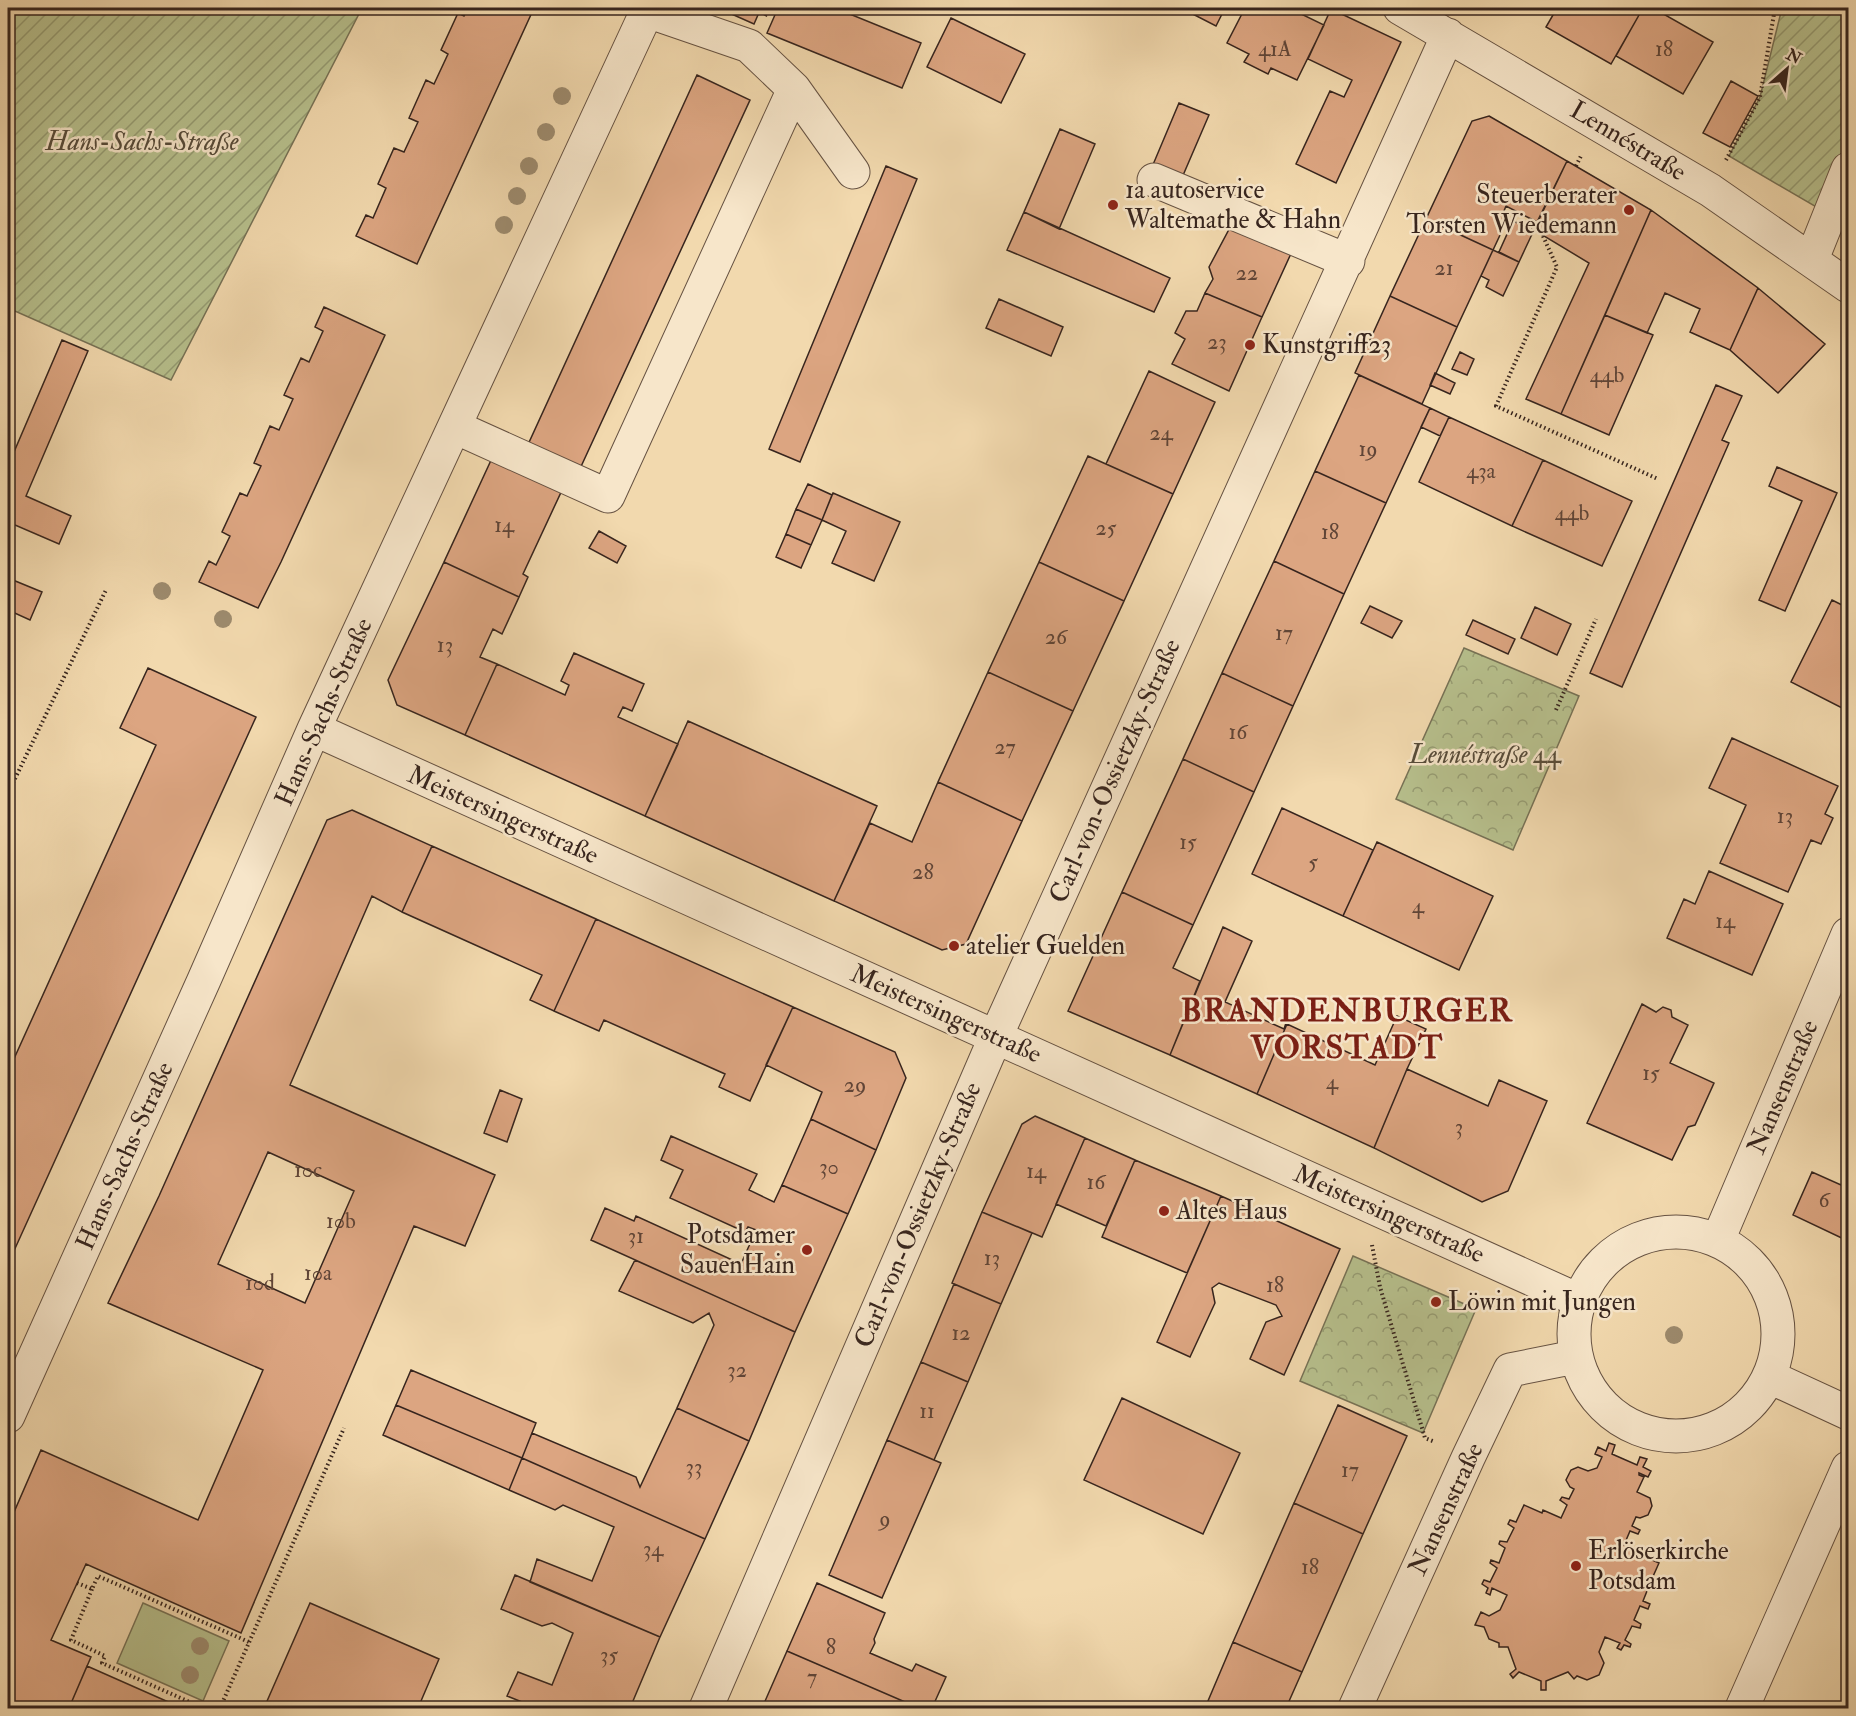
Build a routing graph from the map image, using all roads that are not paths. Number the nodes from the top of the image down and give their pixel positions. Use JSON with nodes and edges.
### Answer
{"nodes":[{"id":1,"x":1401,"y":8,"type":"edge"},
{"id":2,"x":1448,"y":35,"type":"junction"},
{"id":3,"x":794,"y":89,"type":"junction"},
{"id":4,"x":1848,"y":169,"type":"edge"},
{"id":5,"x":853,"y":171,"type":"dead end"},
{"id":6,"x":1154,"y":180,"type":"dead end"},
{"id":7,"x":1812,"y":259,"type":"junction"},
{"id":8,"x":1348,"y":261,"type":"junction"},
{"id":9,"x":1848,"y":286,"type":"edge"},
{"id":10,"x":455,"y":427,"type":"junction"},
{"id":11,"x":314,"y":729,"type":"junction"},
{"id":12,"x":1848,"y":934,"type":"edge"},
{"id":13,"x":996,"y":1036,"type":"junction"},
{"id":14,"x":1718,"y":1240,"type":"junction"},
{"id":15,"x":1578,"y":1300,"type":"junction"},
{"id":16,"x":1575,"y":1357,"type":"junction"},
{"id":17,"x":1770,"y":1377,"type":"junction"},
{"id":18,"x":1848,"y":1413,"type":"edge"},
{"id":19,"x":8,"y":1416,"type":"edge"},
{"id":20,"x":1848,"y":1468,"type":"edge"},
{"id":21,"x":706,"y":1708,"type":"edge"},
{"id":22,"x":1355,"y":1708,"type":"edge"},
{"id":23,"x":1742,"y":1708,"type":"edge"}],
"edges":[{"from":1,"to":2,"type":"street","name":"Lennéstraße"},
{"from":2,"to":7,"type":"street","name":"Lennéstraße"},
{"from":2,"to":8,"type":"street","name":"Carl-von-Ossietzky-Straße"},
{"from":3,"to":5,"type":"street"},
{"from":3,"to":10,"type":"street"},
{"from":3,"to":10,"type":"street","name":"Hans-Sachs-Straße"},
{"from":4,"to":7,"type":"street"},
{"from":6,"to":8,"type":"street"},
{"from":7,"to":9,"type":"street","name":"Lennéstraße"},
{"from":8,"to":13,"type":"street","name":"Carl-von-Ossietzky-Straße"},
{"from":10,"to":11,"type":"street","name":"Hans-Sachs-Straße"},
{"from":11,"to":13,"type":"street","name":"Meistersingerstraße"},
{"from":11,"to":19,"type":"street","name":"Hans-Sachs-Straße"},
{"from":12,"to":14,"type":"street","name":"Nansenstraße"},
{"from":13,"to":15,"type":"street","name":"Meistersingerstraße"},
{"from":13,"to":21,"type":"street","name":"Carl-von-Ossietzky-Straße"},
{"from":14,"to":15,"type":"street"},
{"from":14,"to":17,"type":"street"},
{"from":15,"to":16,"type":"street"},
{"from":16,"to":17,"type":"street"},
{"from":16,"to":22,"type":"street","name":"Nansenstraße"},
{"from":17,"to":18,"type":"street"},
{"from":20,"to":23,"type":"street"}]}
